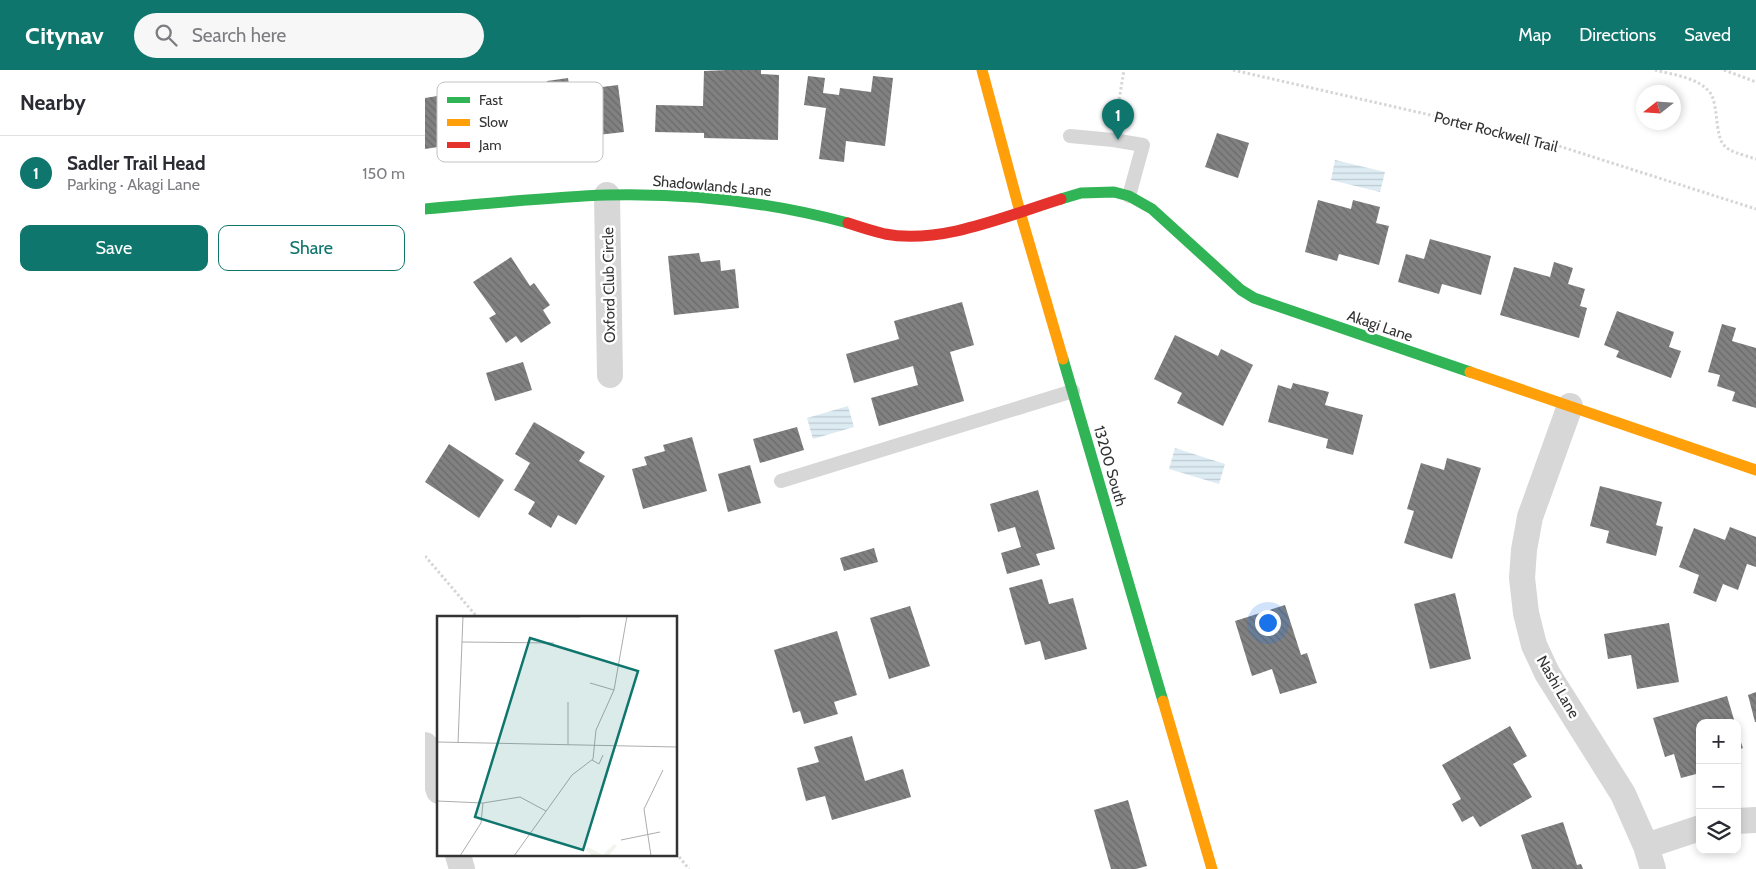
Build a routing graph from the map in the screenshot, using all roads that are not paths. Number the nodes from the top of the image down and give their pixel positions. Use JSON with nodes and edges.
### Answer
{"nodes":[{"id":1,"x":982,"y":70,"type":"edge"},
{"id":2,"x":1071,"y":136,"type":"dead end"},
{"id":3,"x":607,"y":195,"type":"junction"},
{"id":4,"x":1129,"y":196,"type":"junction"},
{"id":5,"x":425,"y":209,"type":"edge"},
{"id":6,"x":1020,"y":212,"type":"junction"},
{"id":7,"x":610,"y":375,"type":"dead end"},
{"id":8,"x":1073,"y":391,"type":"junction"},
{"id":9,"x":1570,"y":406,"type":"junction"},
{"id":10,"x":1756,"y":470,"type":"edge"},
{"id":11,"x":781,"y":481,"type":"dead end"},
{"id":12,"x":425,"y":745,"type":"edge"},
{"id":13,"x":437,"y":784,"type":"edge"},
{"id":14,"x":1756,"y":820,"type":"edge"},
{"id":15,"x":1741,"y":821,"type":"edge"},
{"id":16,"x":1696,"y":830,"type":"edge"},
{"id":17,"x":458,"y":856,"type":"edge"},
{"id":18,"x":1650,"y":857,"type":"edge"},
{"id":19,"x":462,"y":869,"type":"edge"},
{"id":20,"x":1213,"y":869,"type":"edge"}],
"edges":[{"from":1,"to":6,"type":"street","name":"13200 South"},
{"from":2,"to":4,"type":"lane"},
{"from":3,"to":5,"type":"street","name":"Shadowlands Lane"},
{"from":3,"to":6,"type":"street","name":"Shadowlands Lane"},
{"from":3,"to":7,"type":"street","name":"Oxford Club Circle"},
{"from":4,"to":6,"type":"street","name":"Akagi Lane"},
{"from":4,"to":9,"type":"street","name":"Akagi Lane"},
{"from":6,"to":8,"type":"street","name":"13200 South"},
{"from":8,"to":11,"type":"lane"},
{"from":8,"to":20,"type":"street","name":"13200 South"},
{"from":9,"to":10,"type":"street","name":"Akagi Lane"},
{"from":9,"to":18,"type":"street","name":"Nashi Lane"},
{"from":12,"to":13,"type":"street"},
{"from":14,"to":15,"type":"street"},
{"from":16,"to":18,"type":"street"},
{"from":17,"to":19,"type":"street"}]}
